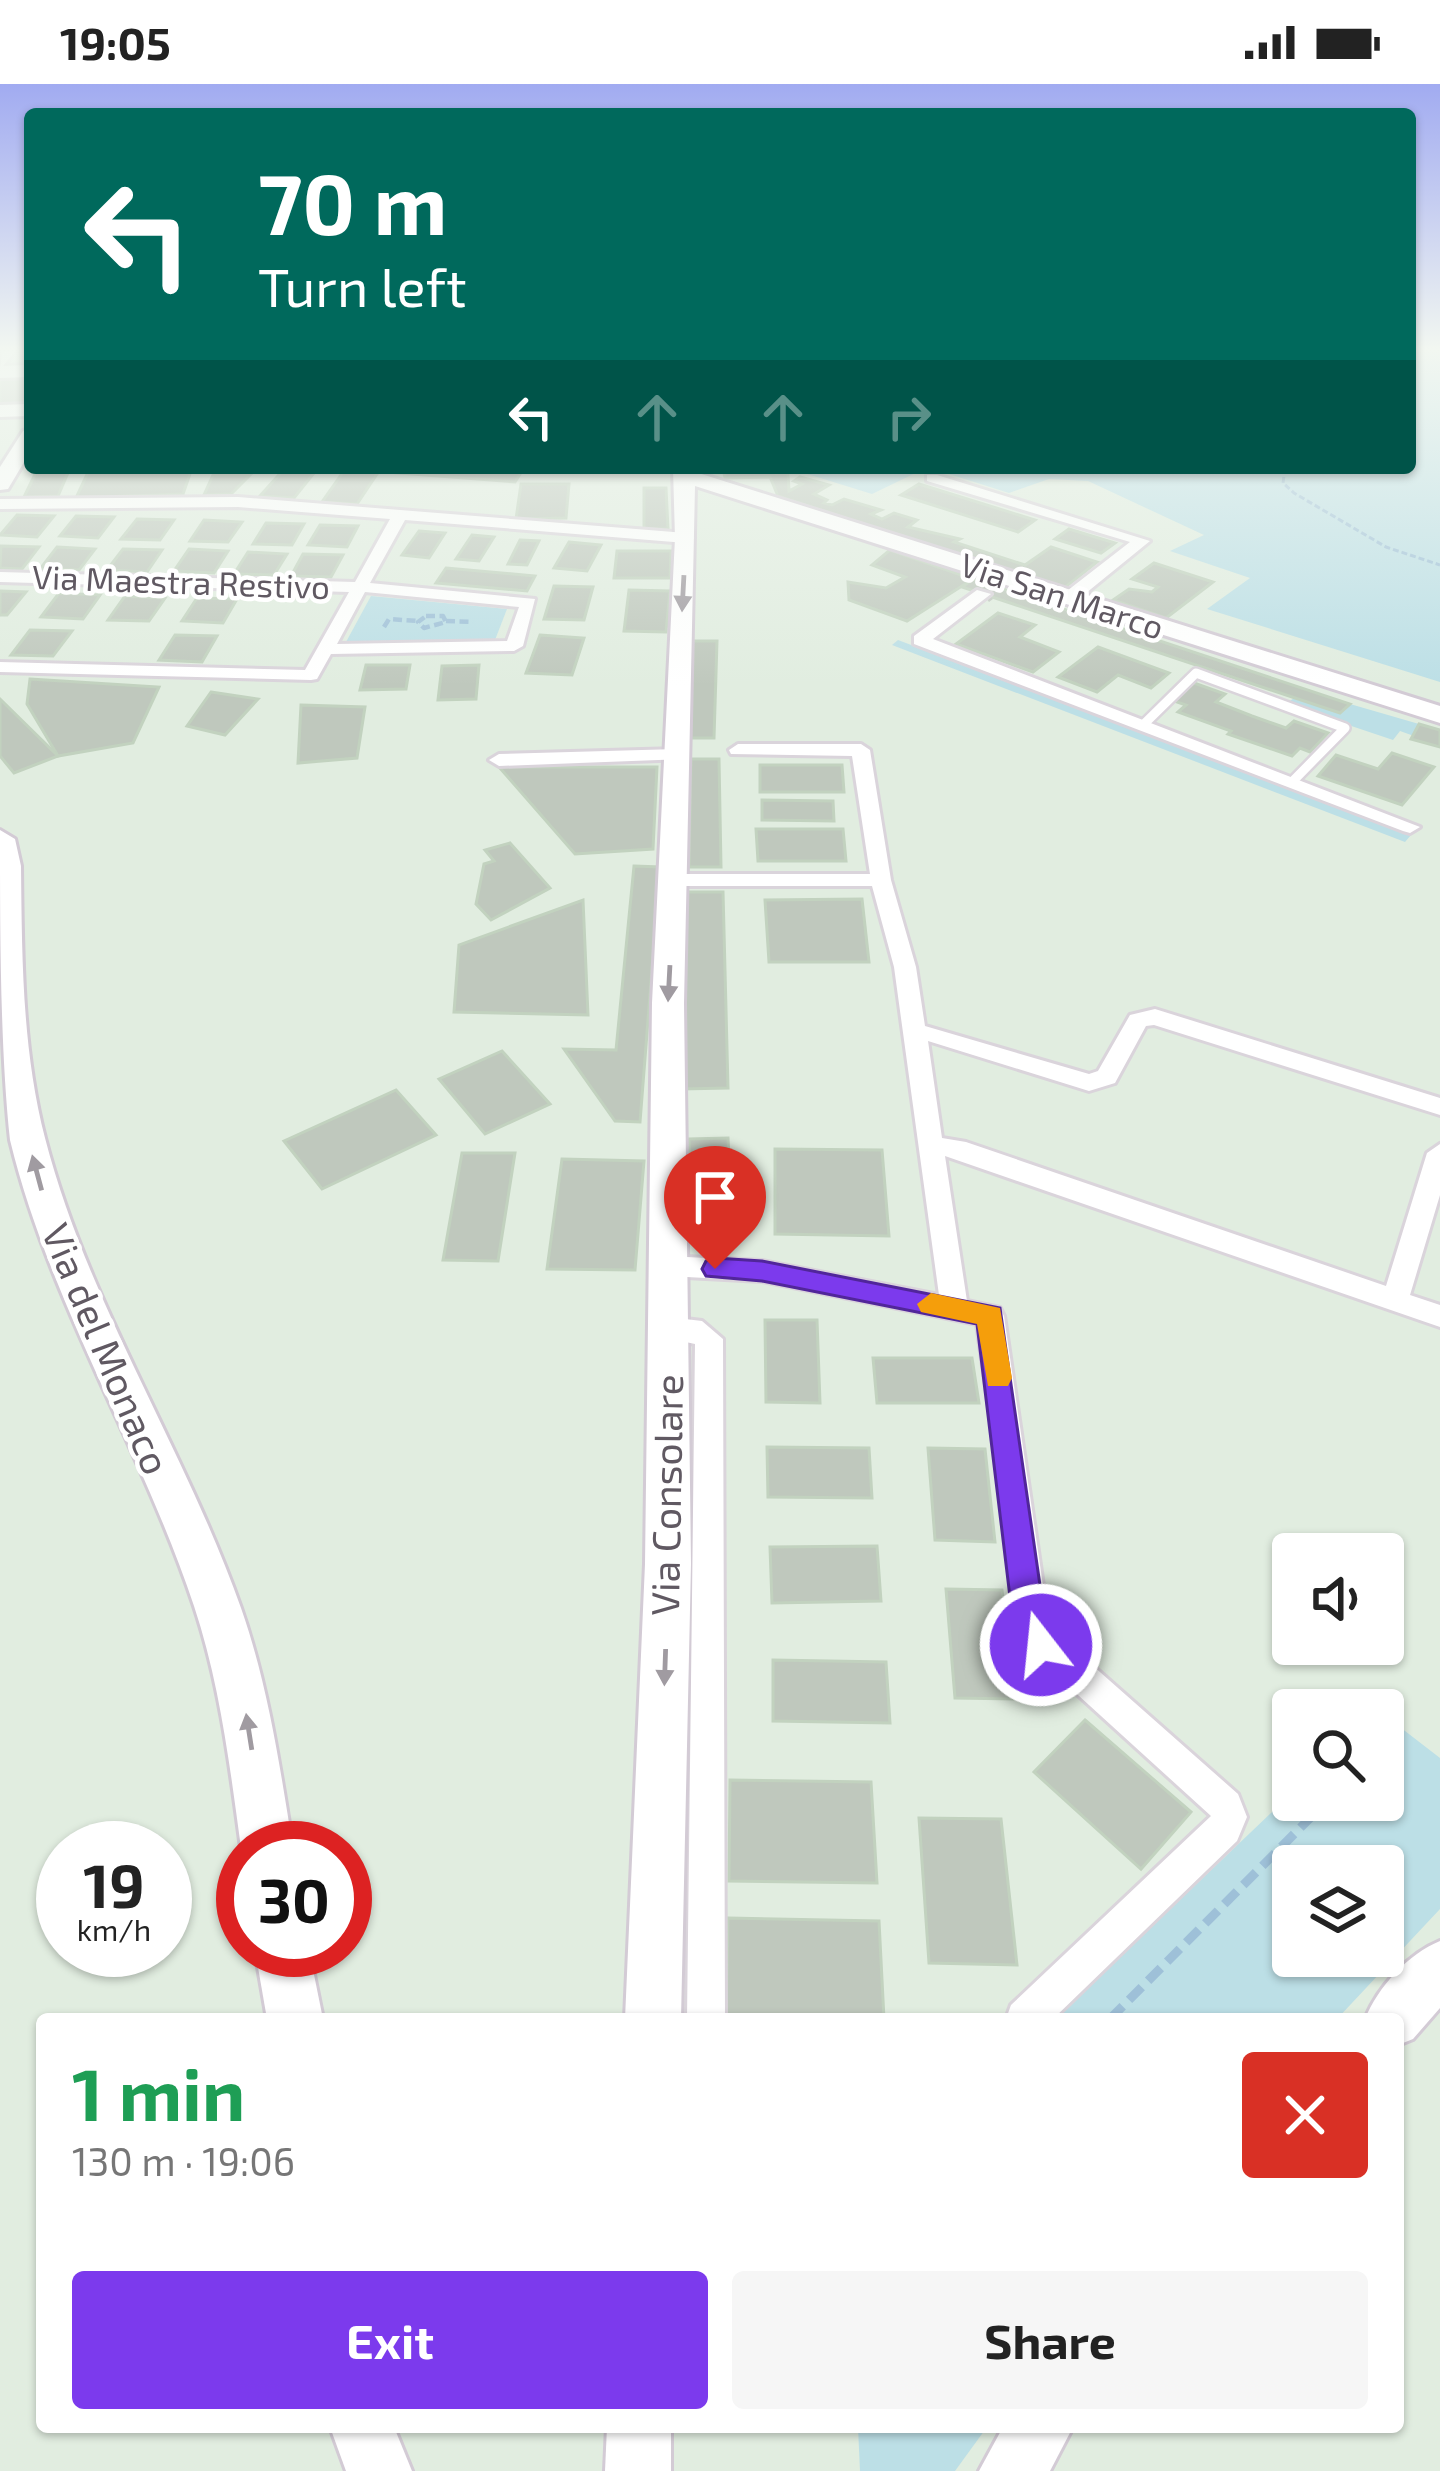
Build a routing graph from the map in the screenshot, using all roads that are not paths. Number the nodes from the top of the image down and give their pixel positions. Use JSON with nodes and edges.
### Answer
{"nodes":[{"id":1,"x":684,"y":474,"type":"edge"},
{"id":2,"x":689,"y":474,"type":"edge"},
{"id":3,"x":932,"y":478,"type":"dead end"},
{"id":4,"x":0,"y":504,"type":"edge"},
{"id":5,"x":400,"y":514,"type":"junction"},
{"id":6,"x":686,"y":538,"type":"junction"},
{"id":7,"x":0,"y":577,"type":"edge"},
{"id":8,"x":994,"y":586,"type":"junction"},
{"id":9,"x":362,"y":587,"type":"junction"},
{"id":10,"x":1069,"y":598,"type":"junction"},
{"id":11,"x":326,"y":649,"type":"junction"},
{"id":12,"x":0,"y":667,"type":"edge"},
{"id":13,"x":1440,"y":715,"type":"edge"},
{"id":14,"x":1143,"y":725,"type":"junction"},
{"id":15,"x":738,"y":750,"type":"dead end"},
{"id":16,"x":678,"y":755,"type":"junction"},
{"id":17,"x":499,"y":760,"type":"dead end"},
{"id":18,"x":1292,"y":782,"type":"junction"},
{"id":19,"x":1410,"y":827,"type":"dead end"},
{"id":20,"x":0,"y":839,"type":"edge"},
{"id":21,"x":675,"y":880,"type":"junction"},
{"id":22,"x":881,"y":880,"type":"junction"},
{"id":23,"x":914,"y":1033,"type":"junction"},
{"id":24,"x":1440,"y":1107,"type":"edge"},
{"id":25,"x":931,"y":1145,"type":"junction"},
{"id":26,"x":1440,"y":1153,"type":"edge"},
{"id":27,"x":668,"y":1266,"type":"junction"},
{"id":28,"x":1395,"y":1300,"type":"junction"},
{"id":29,"x":955,"y":1309,"type":"junction"},
{"id":30,"x":1440,"y":1316,"type":"edge"},
{"id":31,"x":668,"y":1328,"type":"junction"},
{"id":32,"x":263,"y":1821,"type":"edge"},
{"id":33,"x":1440,"y":1968,"type":"edge"},
{"id":34,"x":287,"y":1977,"type":"edge"},
{"id":35,"x":294,"y":2013,"type":"edge"},
{"id":36,"x":653,"y":2013,"type":"edge"},
{"id":37,"x":706,"y":2013,"type":"edge"},
{"id":38,"x":1031,"y":2013,"type":"edge"},
{"id":39,"x":1399,"y":2013,"type":"edge"},
{"id":40,"x":364,"y":2433,"type":"edge"},
{"id":41,"x":1037,"y":2433,"type":"edge"},
{"id":42,"x":379,"y":2471,"type":"edge"},
{"id":43,"x":1012,"y":2471,"type":"edge"}],
"edges":[{"from":1,"to":6,"type":"street","name":"Via Consolare"},
{"from":2,"to":8,"type":"street","name":"Via San Marco"},
{"from":3,"to":10,"type":"street"},
{"from":4,"to":5,"type":"street"},
{"from":5,"to":6,"type":"street"},
{"from":5,"to":9,"type":"street"},
{"from":6,"to":16,"type":"street","name":"Via Consolare","one_way":true},
{"from":7,"to":9,"type":"street","name":"Via Maestra Restivo"},
{"from":8,"to":10,"type":"street","name":"Via San Marco"},
{"from":8,"to":14,"type":"street"},
{"from":9,"to":11,"type":"street"},
{"from":9,"to":11,"type":"street","name":"Via Maestra Restivo"},
{"from":10,"to":13,"type":"street","name":"Via San Marco"},
{"from":11,"to":12,"type":"street"},
{"from":14,"to":18,"type":"street"},
{"from":14,"to":18,"type":"lane"},
{"from":15,"to":22,"type":"street"},
{"from":16,"to":17,"type":"street"},
{"from":16,"to":21,"type":"street","name":"Via Consolare"},
{"from":18,"to":19,"type":"street"},
{"from":32,"to":20,"type":"street","name":"Via del Monaco","one_way":true},
{"from":21,"to":22,"type":"street"},
{"from":21,"to":27,"type":"street","name":"Via Consolare","one_way":true},
{"from":22,"to":23,"type":"street"},
{"from":23,"to":24,"type":"street"},
{"from":23,"to":25,"type":"street"},
{"from":25,"to":28,"type":"street"},
{"from":25,"to":29,"type":"street"},
{"from":26,"to":28,"type":"street"},
{"from":27,"to":29,"type":"street"},
{"from":27,"to":31,"type":"street","name":"Via Consolare"},
{"from":28,"to":30,"type":"street"},
{"from":29,"to":38,"type":"street"},
{"from":31,"to":36,"type":"street","name":"Via Consolare","one_way":true},
{"from":31,"to":37,"type":"street"},
{"from":33,"to":39,"type":"street"},
{"from":34,"to":35,"type":"street"},
{"from":40,"to":42,"type":"street"},
{"from":41,"to":43,"type":"street"}]}
